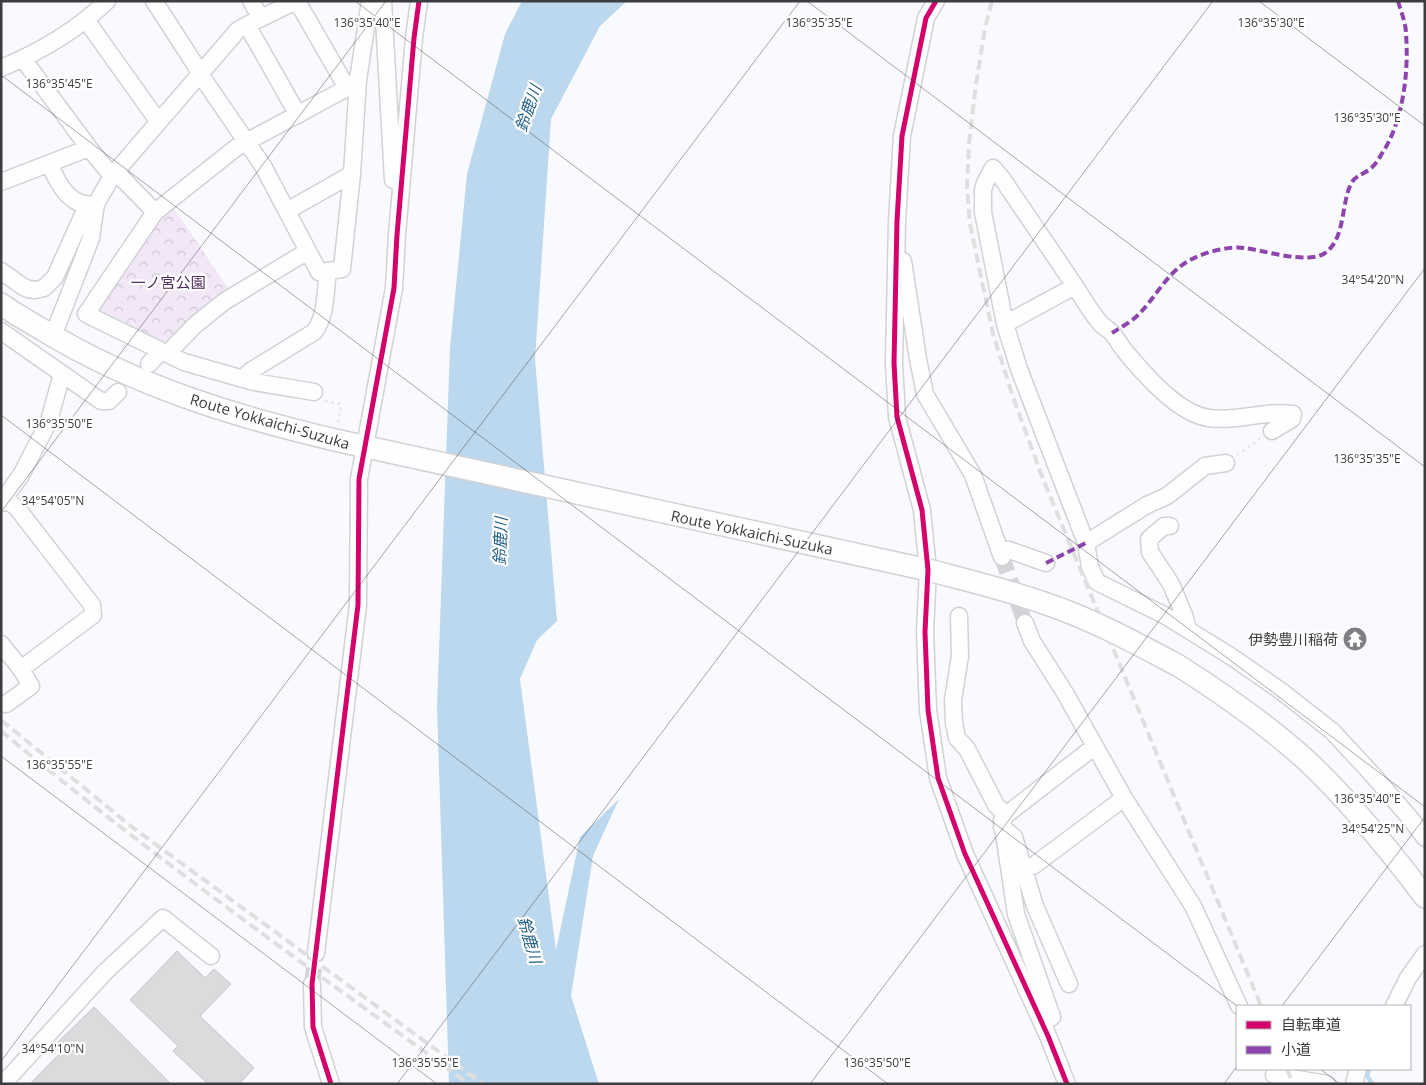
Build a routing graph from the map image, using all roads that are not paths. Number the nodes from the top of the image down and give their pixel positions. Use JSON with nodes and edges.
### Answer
{"nodes":[{"id":1,"x":154,"y":1,"type":"edge"},
{"id":2,"x":251,"y":1,"type":"edge"},
{"id":3,"x":297,"y":1,"type":"edge"},
{"id":4,"x":370,"y":1,"type":"edge"},
{"id":5,"x":383,"y":1,"type":"edge"},
{"id":6,"x":419,"y":1,"type":"edge"},
{"id":7,"x":936,"y":1,"type":"edge"},
{"id":8,"x":101,"y":3,"type":"edge"},
{"id":9,"x":86,"y":20,"type":"junction"},
{"id":10,"x":254,"y":21,"type":"junction"},
{"id":11,"x":24,"y":59,"type":"junction"},
{"id":12,"x":1,"y":68,"type":"edge"},
{"id":13,"x":200,"y":74,"type":"junction"},
{"id":14,"x":353,"y":84,"type":"junction"},
{"id":15,"x":298,"y":114,"type":"junction"},
{"id":16,"x":158,"y":121,"type":"junction"},
{"id":17,"x":248,"y":143,"type":"junction"},
{"id":18,"x":89,"y":148,"type":"junction"},
{"id":19,"x":50,"y":164,"type":"junction"},
{"id":20,"x":114,"y":174,"type":"junction"},
{"id":21,"x":352,"y":174,"type":"junction"},
{"id":22,"x":1,"y":182,"type":"edge"},
{"id":23,"x":91,"y":205,"type":"junction"},
{"id":24,"x":287,"y":211,"type":"junction"},
{"id":25,"x":155,"y":212,"type":"junction"},
{"id":26,"x":896,"y":221,"type":"junction"},
{"id":27,"x":396,"y":235,"type":"junction"},
{"id":28,"x":308,"y":251,"type":"junction"},
{"id":29,"x":1,"y":271,"type":"edge"},
{"id":30,"x":328,"y":271,"type":"junction"},
{"id":31,"x":1075,"y":286,"type":"junction"},
{"id":32,"x":1,"y":304,"type":"edge"},
{"id":33,"x":1006,"y":324,"type":"junction"},
{"id":34,"x":1,"y":330,"type":"edge"},
{"id":35,"x":53,"y":336,"type":"junction"},
{"id":36,"x":164,"y":353,"type":"junction"},
{"id":37,"x":149,"y":364,"type":"dead end"},
{"id":38,"x":62,"y":374,"type":"junction"},
{"id":39,"x":243,"y":378,"type":"junction"},
{"id":40,"x":314,"y":392,"type":"road end"},
{"id":41,"x":113,"y":397,"type":"dead end"},
{"id":42,"x":1272,"y":431,"type":"road end"},
{"id":43,"x":369,"y":448,"type":"junction"},
{"id":44,"x":1226,"y":462,"type":"road end"},
{"id":45,"x":3,"y":501,"type":"edge"},
{"id":46,"x":1170,"y":526,"type":"dead end"},
{"id":47,"x":1086,"y":543,"type":"junction"},
{"id":48,"x":1046,"y":562,"type":"dead end"},
{"id":49,"x":928,"y":570,"type":"junction"},
{"id":50,"x":960,"y":616,"type":"dead end"},
{"id":51,"x":1025,"y":623,"type":"tunnel mouth"},
{"id":52,"x":1188,"y":630,"type":"junction"},
{"id":53,"x":1,"y":644,"type":"edge"},
{"id":54,"x":21,"y":669,"type":"junction"},
{"id":55,"x":6,"y":704,"type":"dead end"},
{"id":56,"x":1095,"y":746,"type":"junction"},
{"id":57,"x":1124,"y":798,"type":"junction"},
{"id":58,"x":1004,"y":821,"type":"junction"},
{"id":59,"x":1425,"y":838,"type":"edge"},
{"id":60,"x":1024,"y":869,"type":"junction"},
{"id":61,"x":1425,"y":897,"type":"edge"},
{"id":62,"x":316,"y":953,"type":"tunnel mouth"},
{"id":63,"x":1425,"y":954,"type":"edge"},
{"id":64,"x":212,"y":956,"type":"dead end"},
{"id":65,"x":312,"y":984,"type":"tunnel mouth"},
{"id":66,"x":1069,"y":984,"type":"dead end"},
{"id":67,"x":1240,"y":1005,"type":"edge"},
{"id":68,"x":1394,"y":1005,"type":"edge"},
{"id":69,"x":1043,"y":1024,"type":"junction"},
{"id":70,"x":1358,"y":1070,"type":"edge"},
{"id":71,"x":1274,"y":1076,"type":"edge"},
{"id":72,"x":3,"y":1084,"type":"edge"},
{"id":73,"x":331,"y":1084,"type":"edge"},
{"id":74,"x":1067,"y":1084,"type":"edge"},
{"id":75,"x":1327,"y":1084,"type":"edge"},
{"id":76,"x":1354,"y":1084,"type":"edge"}],
"edges":[{"from":1,"to":13,"type":"street"},
{"from":2,"to":10,"type":"street"},
{"from":3,"to":10,"type":"street"},
{"from":3,"to":14,"type":"street"},
{"from":4,"to":14,"type":"street"},
{"from":5,"to":27,"type":"street"},
{"from":6,"to":27,"type":"street"},
{"from":7,"to":26,"type":"street"},
{"from":8,"to":9,"type":"street"},
{"from":9,"to":11,"type":"street"},
{"from":9,"to":16,"type":"street"},
{"from":10,"to":13,"type":"street"},
{"from":10,"to":15,"type":"street"},
{"from":11,"to":12,"type":"street"},
{"from":11,"to":18,"type":"street"},
{"from":13,"to":16,"type":"street"},
{"from":13,"to":17,"type":"street"},
{"from":14,"to":15,"type":"street"},
{"from":14,"to":21,"type":"street"},
{"from":15,"to":17,"type":"street"},
{"from":16,"to":20,"type":"street"},
{"from":17,"to":24,"type":"street"},
{"from":17,"to":25,"type":"street"},
{"from":18,"to":19,"type":"street"},
{"from":18,"to":20,"type":"street"},
{"from":19,"to":22,"type":"street"},
{"from":19,"to":23,"type":"street"},
{"from":20,"to":23,"type":"street"},
{"from":20,"to":25,"type":"street"},
{"from":21,"to":24,"type":"street"},
{"from":21,"to":30,"type":"street"},
{"from":23,"to":29,"type":"street"},
{"from":23,"to":35,"type":"street"},
{"from":24,"to":28,"type":"street"},
{"from":25,"to":36,"type":"street"},
{"from":26,"to":48,"type":"street"},
{"from":26,"to":49,"type":"street"},
{"from":27,"to":43,"type":"street"},
{"from":28,"to":30,"type":"street"},
{"from":28,"to":36,"type":"street"},
{"from":30,"to":39,"type":"street"},
{"from":31,"to":33,"type":"street"},
{"from":31,"to":33,"type":"street"},
{"from":31,"to":42,"type":"street"},
{"from":32,"to":35,"type":"main road","name":"Route Yokkaichi-Suzuka"},
{"from":33,"to":47,"type":"street"},
{"from":34,"to":38,"type":"street"},
{"from":35,"to":43,"type":"main road","name":"Route Yokkaichi-Suzuka"},
{"from":36,"to":37,"type":"street"},
{"from":36,"to":39,"type":"street"},
{"from":38,"to":41,"type":"street"},
{"from":38,"to":45,"type":"street"},
{"from":39,"to":40,"type":"street"},
{"from":43,"to":49,"type":"main road","name":"Route Yokkaichi-Suzuka"},
{"from":43,"to":62,"type":"street"},
{"from":44,"to":47,"type":"street"},
{"from":45,"to":54,"type":"street"},
{"from":46,"to":52,"type":"street"},
{"from":47,"to":52,"type":"street"},
{"from":49,"to":61,"type":"main road","name":"Route Yokkaichi-Suzuka","bridge":true},
{"from":49,"to":69,"type":"street"},
{"from":50,"to":58,"type":"street"},
{"from":51,"to":56,"type":"street"},
{"from":52,"to":59,"type":"street"},
{"from":53,"to":54,"type":"street"},
{"from":54,"to":55,"type":"street"},
{"from":56,"to":57,"type":"street"},
{"from":56,"to":58,"type":"street"},
{"from":57,"to":60,"type":"street"},
{"from":57,"to":67,"type":"street"},
{"from":58,"to":60,"type":"street"},
{"from":58,"to":69,"type":"street"},
{"from":60,"to":66,"type":"street"},
{"from":63,"to":68,"type":"street"},
{"from":64,"to":72,"type":"street"},
{"from":65,"to":73,"type":"street"},
{"from":69,"to":74,"type":"street"},
{"from":70,"to":76,"type":"street"},
{"from":71,"to":75,"type":"street"}]}
